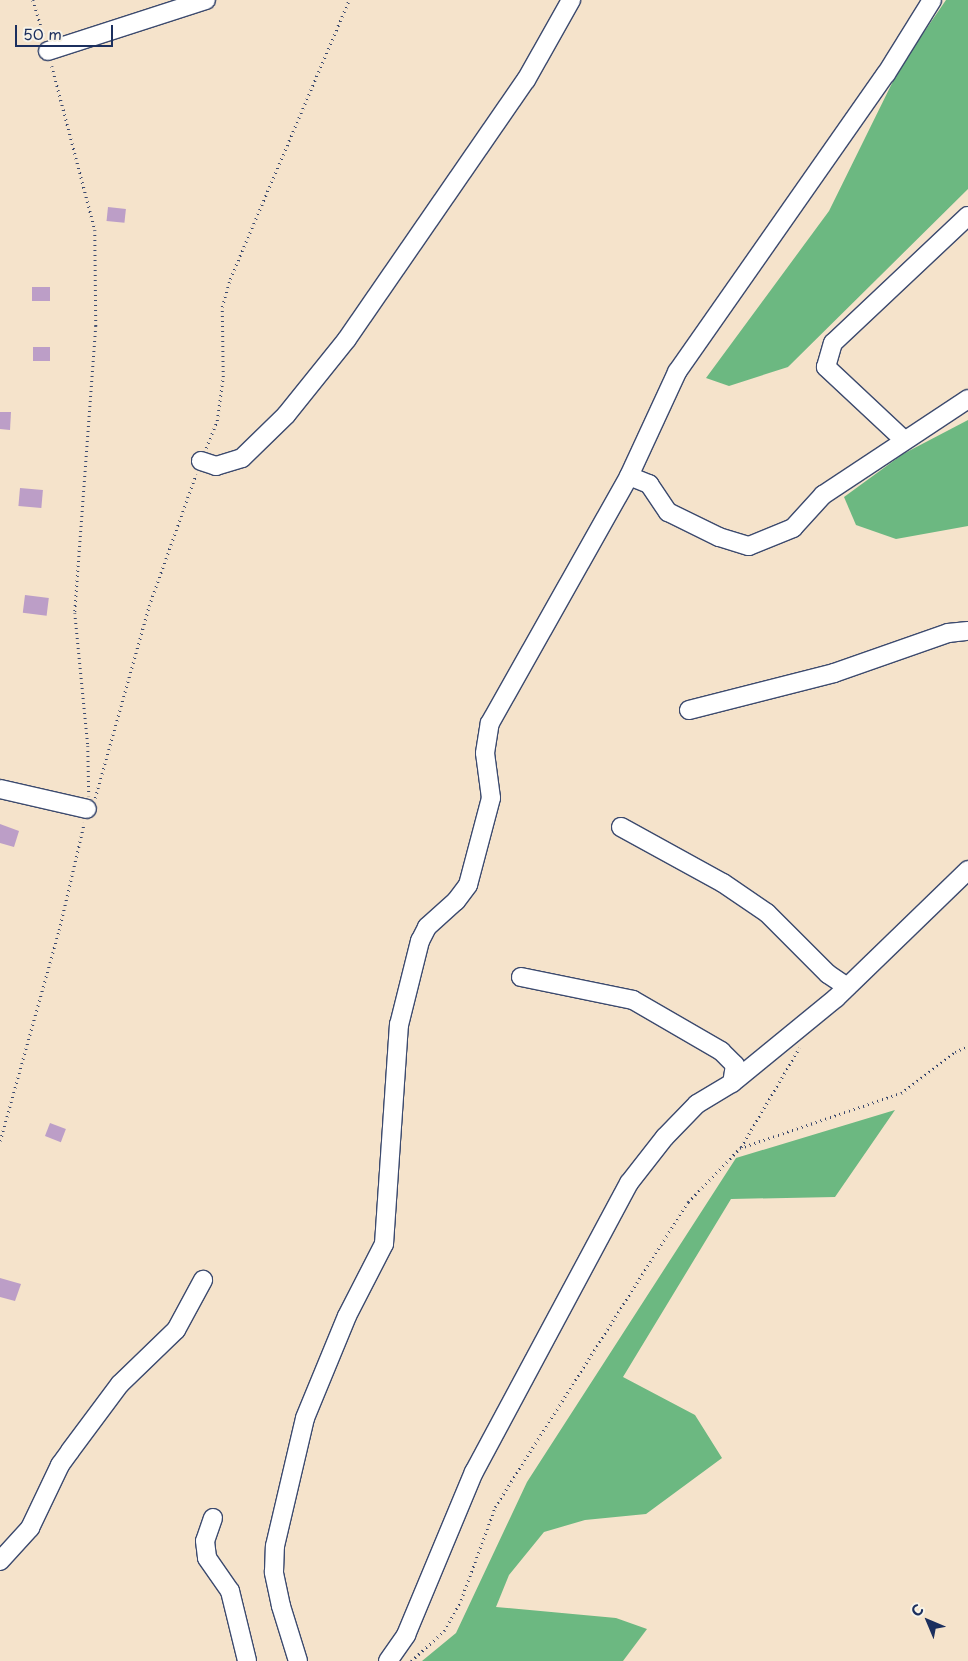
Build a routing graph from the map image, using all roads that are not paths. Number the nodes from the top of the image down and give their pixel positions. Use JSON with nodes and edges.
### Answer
{"nodes":[{"id":1,"x":206,"y":0,"type":"edge"},
{"id":2,"x":571,"y":0,"type":"edge"},
{"id":3,"x":932,"y":0,"type":"edge"},
{"id":4,"x":48,"y":51,"type":"road end"},
{"id":5,"x":968,"y":216,"type":"edge"},
{"id":6,"x":968,"y":399,"type":"edge"},
{"id":7,"x":904,"y":440,"type":"junction"},
{"id":8,"x":200,"y":461,"type":"road end"},
{"id":9,"x":629,"y":476,"type":"junction"},
{"id":10,"x":968,"y":631,"type":"edge"},
{"id":11,"x":690,"y":710,"type":"dead end"},
{"id":12,"x":0,"y":789,"type":"edge"},
{"id":13,"x":88,"y":812,"type":"road end"},
{"id":14,"x":622,"y":827,"type":"dead end"},
{"id":15,"x":968,"y":870,"type":"edge"},
{"id":16,"x":521,"y":977,"type":"dead end"},
{"id":17,"x":847,"y":987,"type":"junction"},
{"id":18,"x":732,"y":1083,"type":"junction"},
{"id":19,"x":203,"y":1280,"type":"dead end"},
{"id":20,"x":213,"y":1518,"type":"dead end"},
{"id":21,"x":0,"y":1561,"type":"edge"},
{"id":22,"x":247,"y":1661,"type":"edge"},
{"id":23,"x":298,"y":1661,"type":"edge"},
{"id":24,"x":388,"y":1661,"type":"edge"}],
"edges":[{"from":1,"to":4,"type":"street"},
{"from":2,"to":8,"type":"street"},
{"from":3,"to":9,"type":"street"},
{"from":5,"to":7,"type":"street"},
{"from":6,"to":7,"type":"street"},
{"from":7,"to":9,"type":"street"},
{"from":9,"to":23,"type":"street"},
{"from":10,"to":11,"type":"street"},
{"from":12,"to":13,"type":"street"},
{"from":14,"to":17,"type":"street"},
{"from":15,"to":17,"type":"street"},
{"from":16,"to":18,"type":"street"},
{"from":17,"to":18,"type":"street"},
{"from":18,"to":24,"type":"street"},
{"from":19,"to":21,"type":"street"},
{"from":20,"to":22,"type":"street"}]}
